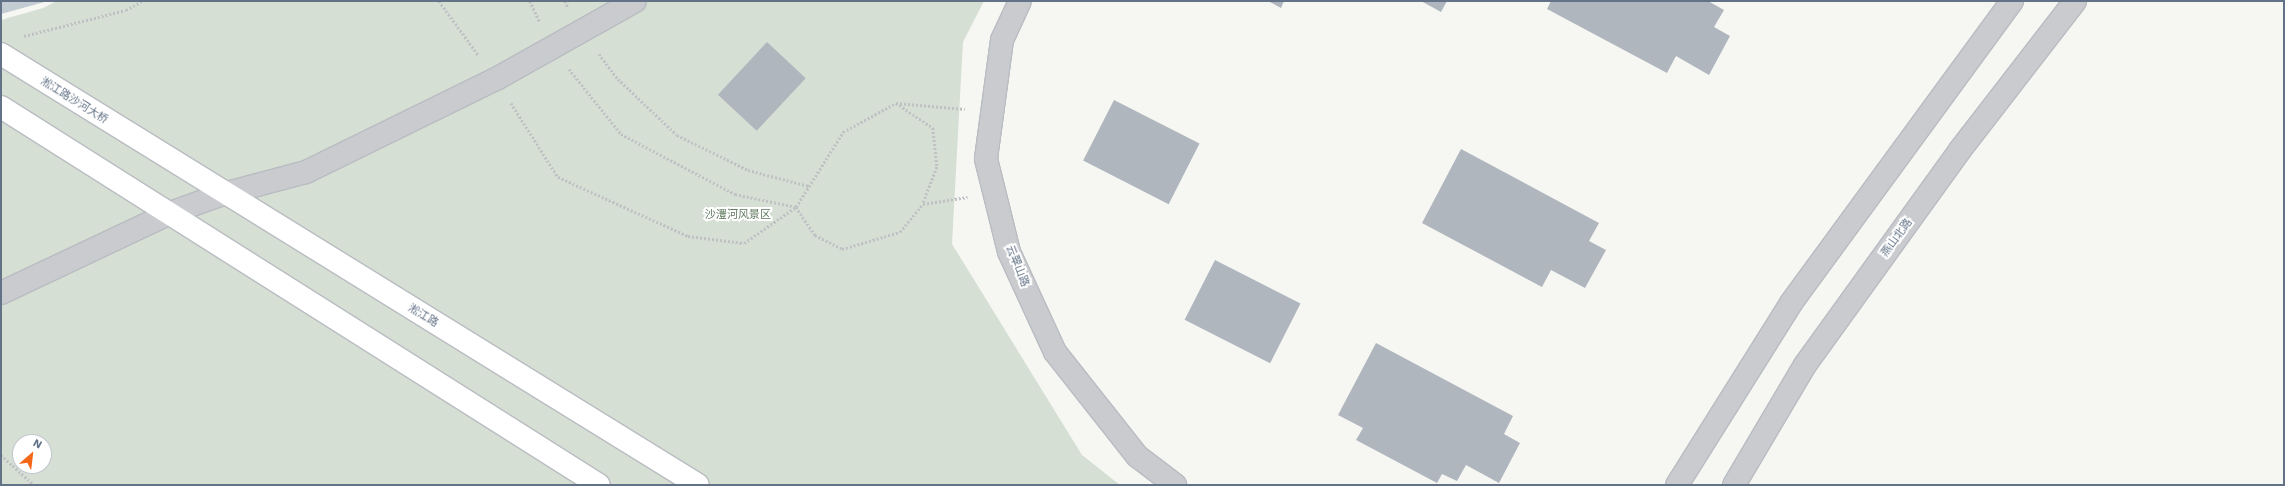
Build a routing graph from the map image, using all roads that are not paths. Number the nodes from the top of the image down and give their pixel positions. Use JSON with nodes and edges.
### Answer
{"nodes":[{"id":1,"x":635,"y":1,"type":"edge"},
{"id":2,"x":1020,"y":1,"type":"edge"},
{"id":3,"x":2012,"y":1,"type":"edge"},
{"id":4,"x":2075,"y":1,"type":"edge"},
{"id":5,"x":1,"y":54,"type":"edge"},
{"id":6,"x":1,"y":107,"type":"edge"},
{"id":7,"x":147,"y":147,"type":"joint"},
{"id":8,"x":222,"y":194,"type":"junction"},
{"id":9,"x":170,"y":213,"type":"junction"},
{"id":10,"x":1,"y":293,"type":"edge"},
{"id":11,"x":600,"y":485,"type":"edge"},
{"id":12,"x":698,"y":485,"type":"edge"},
{"id":13,"x":1175,"y":485,"type":"edge"},
{"id":14,"x":1677,"y":485,"type":"edge"},
{"id":15,"x":1734,"y":485,"type":"edge"}],
"edges":[{"from":1,"to":8,"type":"street"},
{"from":2,"to":13,"type":"street","name":"云翠山路"},
{"from":3,"to":14,"type":"street"},
{"from":4,"to":15,"type":"street","name":"燕山北路"},
{"from":5,"to":7,"type":"main road","name":"淞江路沙河大桥"},
{"from":6,"to":9,"type":"main road"},
{"from":7,"to":8,"type":"main road","name":"淞江路"},
{"from":8,"to":9,"type":"street"},
{"from":8,"to":12,"type":"main road","name":"淞江路"},
{"from":9,"to":10,"type":"street"},
{"from":9,"to":11,"type":"main road"}]}
